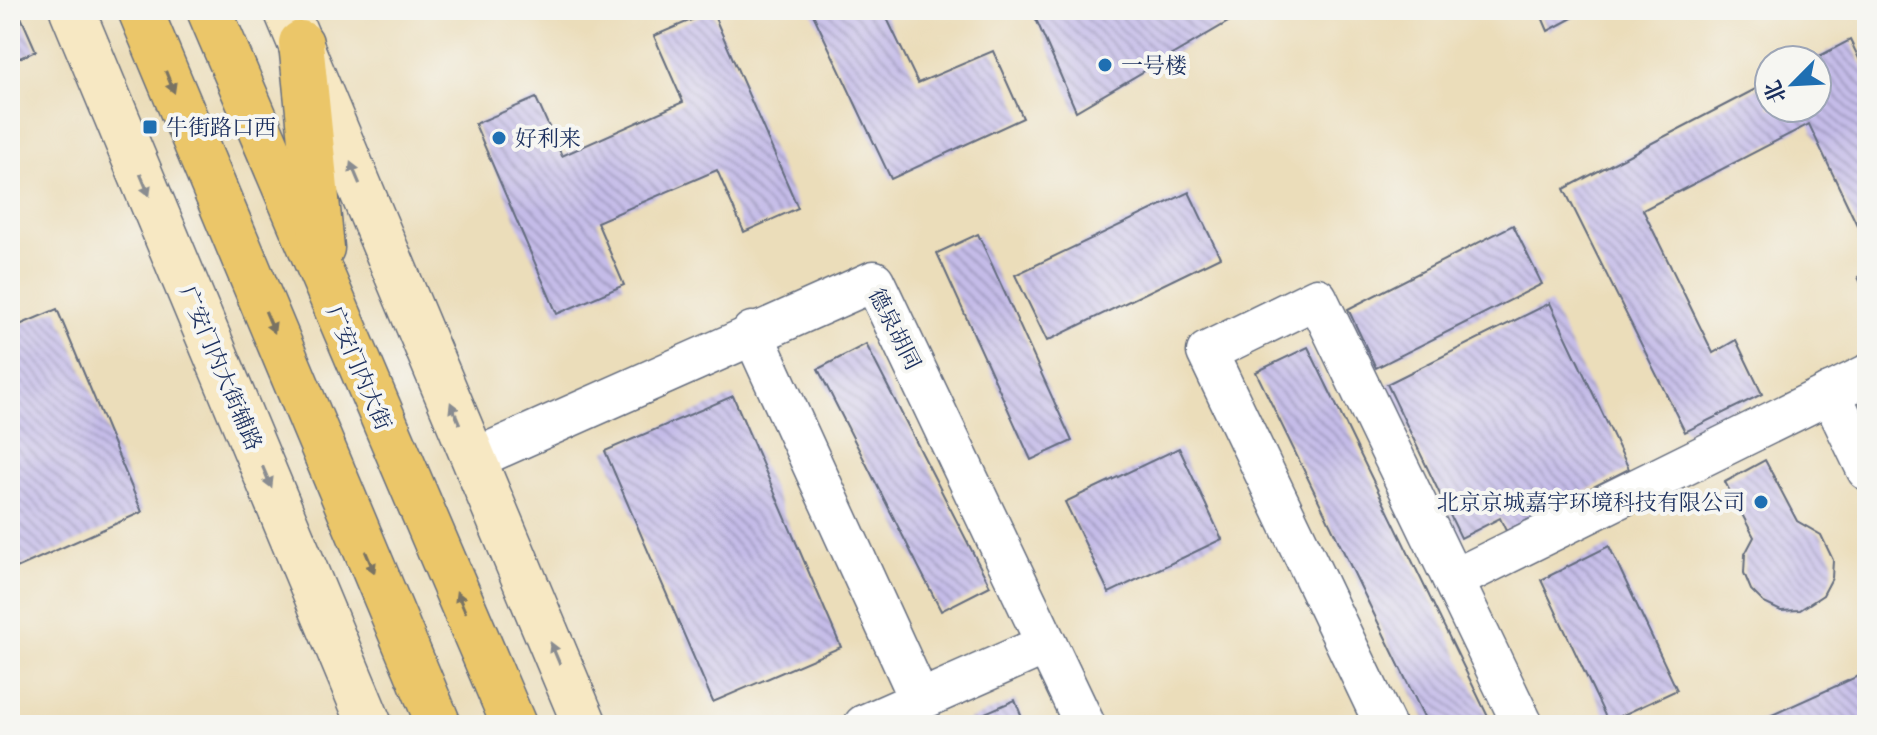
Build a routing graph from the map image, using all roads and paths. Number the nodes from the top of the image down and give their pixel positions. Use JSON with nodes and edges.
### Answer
{"nodes":[{"id":1,"x":72,"y":10,"type":"edge"},
{"id":2,"x":140,"y":10,"type":"edge"},
{"id":3,"x":209,"y":10,"type":"edge"},
{"id":4,"x":294,"y":27,"type":"edge"},
{"id":5,"x":327,"y":294,"type":"junction"},
{"id":6,"x":752,"y":332,"type":"junction"},
{"id":7,"x":1867,"y":375,"type":"edge"},
{"id":8,"x":1830,"y":393,"type":"junction"},
{"id":9,"x":474,"y":459,"type":"junction"},
{"id":10,"x":1867,"y":470,"type":"edge"},
{"id":11,"x":1453,"y":580,"type":"junction"},
{"id":12,"x":401,"y":636,"type":"junction"},
{"id":13,"x":1045,"y":645,"type":"junction"},
{"id":14,"x":920,"y":700,"type":"junction"},
{"id":15,"x":370,"y":725,"type":"edge"},
{"id":16,"x":419,"y":725,"type":"edge"},
{"id":17,"x":439,"y":725,"type":"edge"},
{"id":18,"x":514,"y":725,"type":"edge"},
{"id":19,"x":585,"y":725,"type":"edge"},
{"id":20,"x":864,"y":725,"type":"edge"},
{"id":21,"x":1085,"y":725,"type":"edge"},
{"id":22,"x":1385,"y":725,"type":"edge"},
{"id":23,"x":1523,"y":725,"type":"edge"}],
"edges":[{"from":1,"to":15,"type":"street","name":"广安门内大街辅路","one_way":true},
{"from":2,"to":12,"type":"main road","one_way":true},
{"from":3,"to":5,"type":"main road","name":"广安门内大街"},
{"from":4,"to":5,"type":"main road"},
{"from":9,"to":4,"type":"street","one_way":true},
{"from":18,"to":5,"type":"main road","name":"广安门内大街","one_way":true},
{"from":6,"to":9,"type":"street","name":"德泉胡同"},
{"from":6,"to":13,"type":"street","name":"德泉胡同"},
{"from":6,"to":14,"type":"street"},
{"from":7,"to":8,"type":"street"},
{"from":8,"to":10,"type":"street"},
{"from":8,"to":11,"type":"street"},
{"from":19,"to":9,"type":"street","one_way":true},
{"from":11,"to":22,"type":"street"},
{"from":11,"to":23,"type":"street"},
{"from":12,"to":16,"type":"main road"},
{"from":12,"to":17,"type":"main road"},
{"from":13,"to":14,"type":"street"},
{"from":13,"to":21,"type":"street","name":"德泉胡同"},
{"from":14,"to":20,"type":"street"}]}
